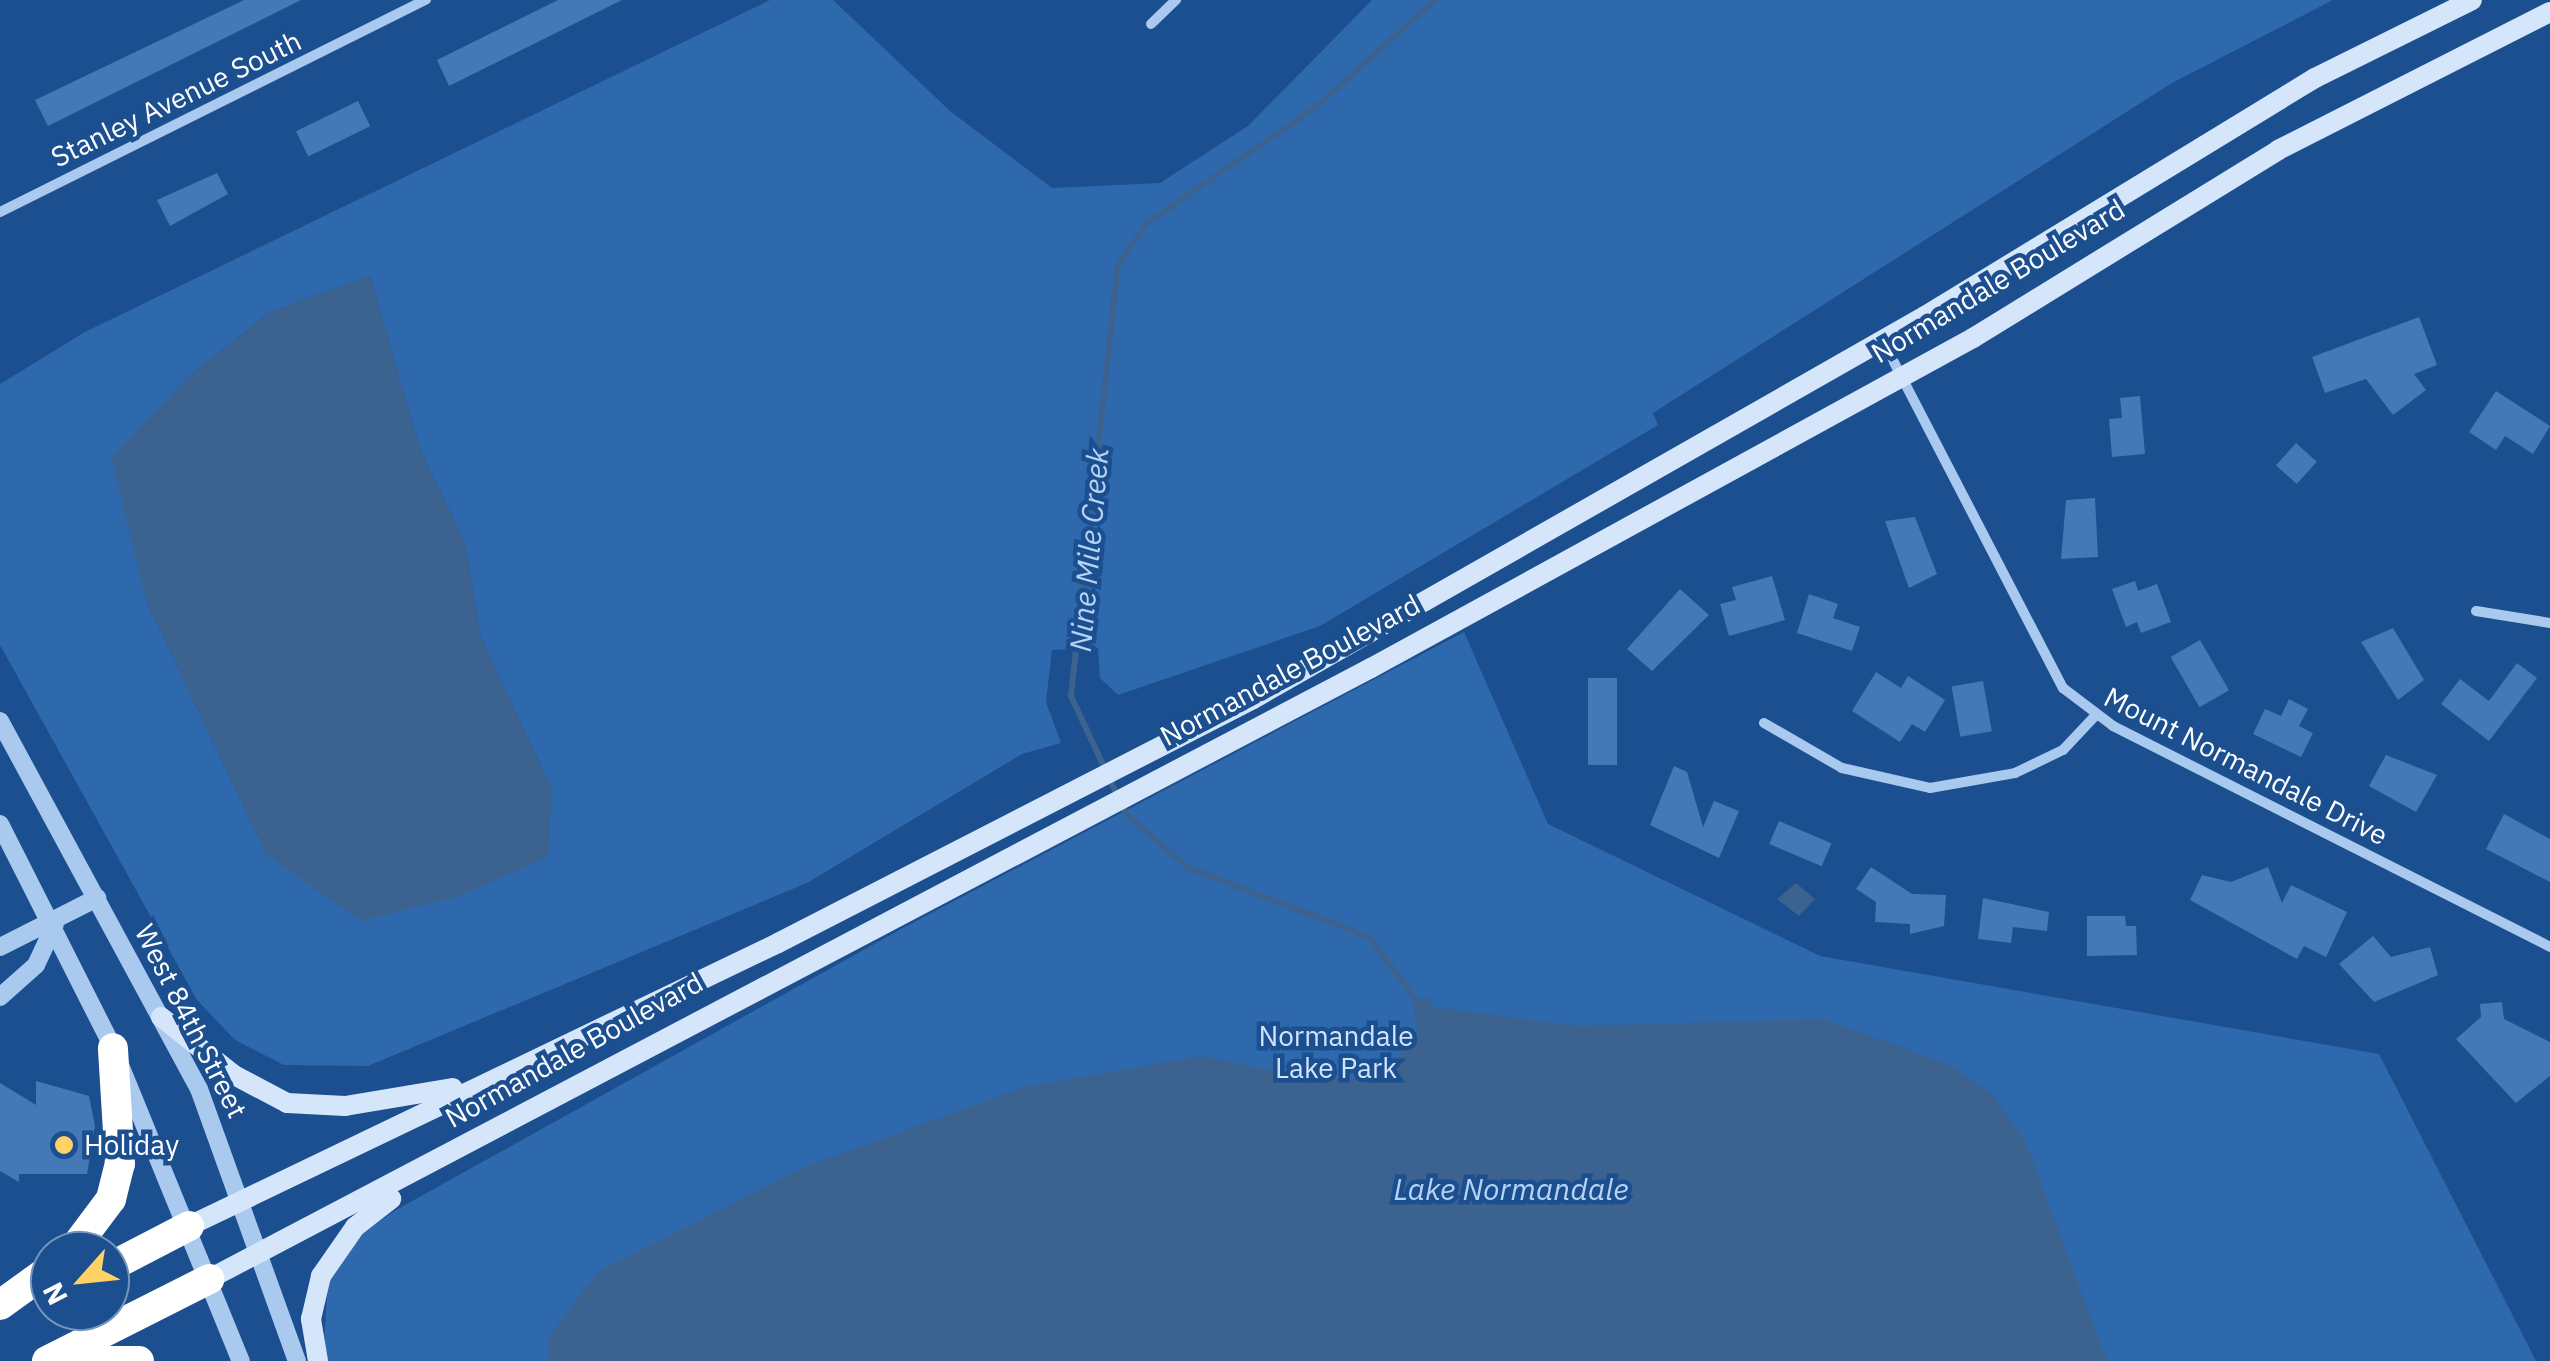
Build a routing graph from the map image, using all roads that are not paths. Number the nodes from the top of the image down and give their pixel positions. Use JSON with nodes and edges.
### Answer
{"nodes":[{"id":1,"x":426,"y":0,"type":"edge"},
{"id":2,"x":1176,"y":0,"type":"edge"},
{"id":3,"x":2472,"y":0,"type":"edge"},
{"id":4,"x":2550,"y":12,"type":"edge"},
{"id":5,"x":1151,"y":24,"type":"dead end"},
{"id":6,"x":0,"y":212,"type":"edge"},
{"id":7,"x":1882,"y":340,"type":"junction"},
{"id":8,"x":1902,"y":378,"type":"junction"},
{"id":9,"x":2476,"y":611,"type":"dead end"},
{"id":10,"x":2550,"y":624,"type":"edge"},
{"id":11,"x":2096,"y":716,"type":"junction"},
{"id":12,"x":0,"y":720,"type":"edge"},
{"id":13,"x":1764,"y":722,"type":"dead end"},
{"id":14,"x":0,"y":824,"type":"edge"},
{"id":15,"x":97,"y":898,"type":"junction"},
{"id":16,"x":55,"y":924,"type":"junction"},
{"id":17,"x":0,"y":946,"type":"edge"},
{"id":18,"x":2550,"y":947,"type":"edge"},
{"id":19,"x":0,"y":998,"type":"edge"},
{"id":20,"x":161,"y":1016,"type":"junction"},
{"id":21,"x":113,"y":1048,"type":"junction"},
{"id":22,"x":480,"y":1083,"type":"junction"},
{"id":23,"x":441,"y":1162,"type":"junction"},
{"id":24,"x":241,"y":1199,"type":"junction"},
{"id":25,"x":190,"y":1226,"type":"junction"},
{"id":26,"x":87,"y":1231,"type":"edge"},
{"id":27,"x":258,"y":1256,"type":"junction"},
{"id":28,"x":130,"y":1257,"type":"edge"},
{"id":29,"x":209,"y":1279,"type":"junction"},
{"id":30,"x":30,"y":1283,"type":"edge"},
{"id":31,"x":0,"y":1305,"type":"edge"},
{"id":32,"x":30,"y":1307,"type":"edge"},
{"id":33,"x":0,"y":1322,"type":"edge"},
{"id":34,"x":47,"y":1361,"type":"edge"},
{"id":35,"x":92,"y":1361,"type":"edge"},
{"id":36,"x":138,"y":1361,"type":"edge"},
{"id":37,"x":241,"y":1361,"type":"edge"},
{"id":38,"x":297,"y":1361,"type":"edge"},
{"id":39,"x":318,"y":1361,"type":"edge"}],
"edges":[{"from":1,"to":6,"type":"street","name":"Stanley Avenue South"},
{"from":2,"to":5,"type":"street"},
{"from":3,"to":7,"type":"main road","name":"Normandale Boulevard"},
{"from":4,"to":8,"type":"main road","name":"Normandale Boulevard"},
{"from":7,"to":8,"type":"street","name":"Mount Normandale Drive"},
{"from":7,"to":22,"type":"main road","name":"Normandale Boulevard"},
{"from":8,"to":11,"type":"street","name":"Mount Normandale Drive"},
{"from":8,"to":23,"type":"main road","name":"Normandale Boulevard"},
{"from":9,"to":10,"type":"street"},
{"from":11,"to":13,"type":"street"},
{"from":11,"to":18,"type":"street","name":"Mount Normandale Drive"},
{"from":12,"to":15,"type":"street","name":"West 84th Street"},
{"from":14,"to":16,"type":"street"},
{"from":15,"to":16,"type":"street"},
{"from":15,"to":20,"type":"street","name":"West 84th Street"},
{"from":16,"to":17,"type":"street"},
{"from":16,"to":19,"type":"street"},
{"from":16,"to":21,"type":"street"},
{"from":20,"to":22,"type":"main road"},
{"from":20,"to":24,"type":"street","name":"West 84th Street"},
{"from":21,"to":25,"type":"street"},
{"from":21,"to":26,"type":"highway"},
{"from":22,"to":24,"type":"main road","name":"Normandale Boulevard"},
{"from":23,"to":27,"type":"main road","name":"Normandale Boulevard"},
{"from":23,"to":39,"type":"main road"},
{"from":24,"to":25,"type":"main road","name":"Normandale Boulevard"},
{"from":24,"to":27,"type":"street","name":"West 84th Street"},
{"from":25,"to":28,"type":"highway","name":"Normandale Boulevard"},
{"from":25,"to":29,"type":"street"},
{"from":27,"to":29,"type":"main road","name":"Normandale Boulevard"},
{"from":27,"to":38,"type":"street","name":"West 84th Street"},
{"from":29,"to":34,"type":"highway","name":"Normandale Boulevard"},
{"from":29,"to":37,"type":"street"},
{"from":30,"to":31,"type":"highway"},
{"from":32,"to":33,"type":"highway"},
{"from":35,"to":36,"type":"highway"}]}
